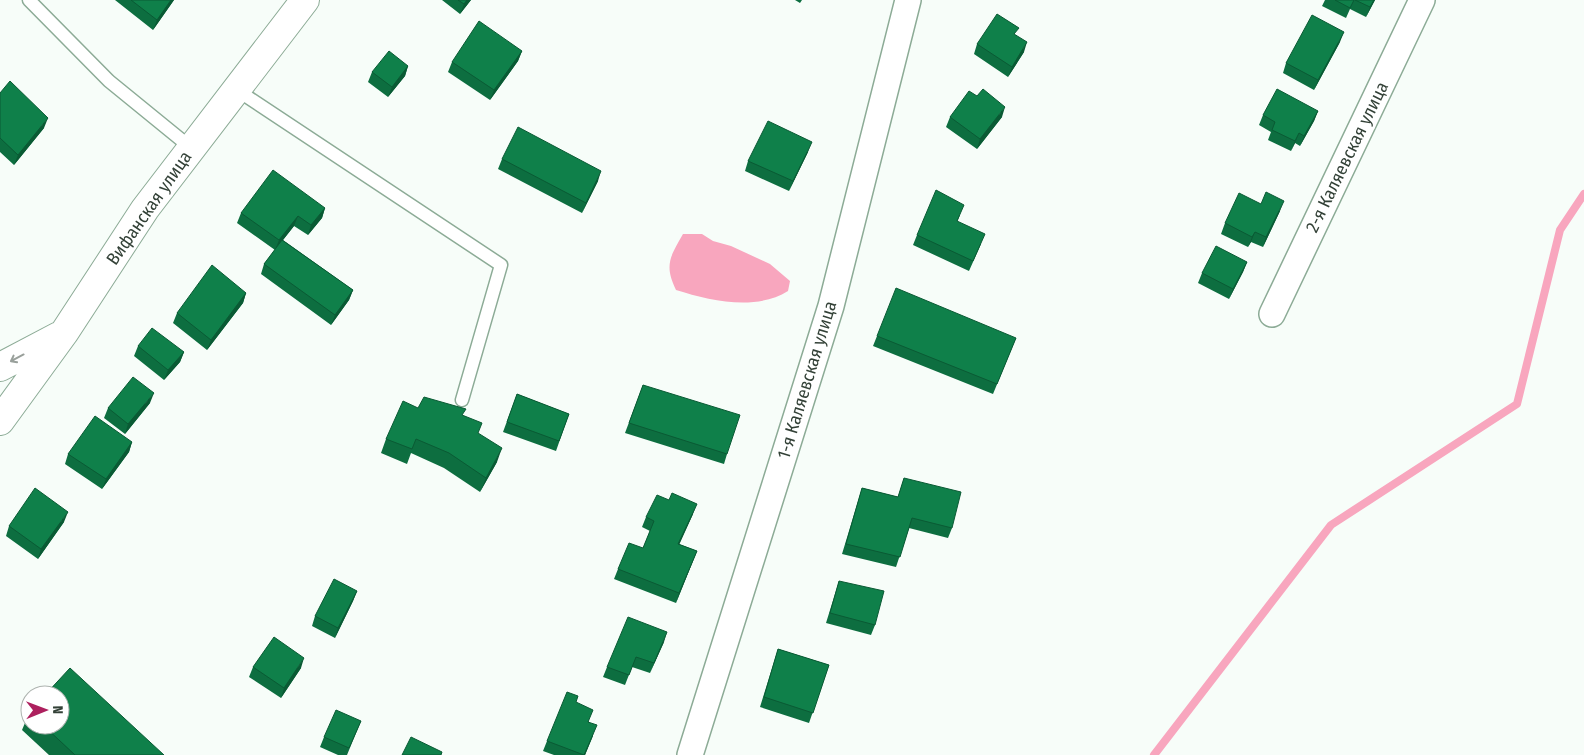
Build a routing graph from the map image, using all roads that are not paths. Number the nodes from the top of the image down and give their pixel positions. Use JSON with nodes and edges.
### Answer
{"nodes":[{"id":1,"x":29,"y":0,"type":"edge"},
{"id":2,"x":305,"y":0,"type":"edge"},
{"id":3,"x":908,"y":0,"type":"edge"},
{"id":4,"x":1422,"y":0,"type":"edge"},
{"id":5,"x":237,"y":90,"type":"junction"},
{"id":6,"x":190,"y":147,"type":"junction"},
{"id":7,"x":1272,"y":314,"type":"dead end"},
{"id":8,"x":64,"y":333,"type":"junction"},
{"id":9,"x":0,"y":367,"type":"edge"},
{"id":10,"x":462,"y":400,"type":"dead end"},
{"id":11,"x":0,"y":421,"type":"edge"},
{"id":12,"x":690,"y":755,"type":"edge"}],
"edges":[{"from":1,"to":6,"type":"lane"},
{"from":2,"to":5,"type":"main road","name":"Вифанская улица"},
{"from":3,"to":12,"type":"street","name":"1-я Каляевская улица"},
{"from":4,"to":7,"type":"street","name":"2-я Каляевская улица"},
{"from":5,"to":6,"type":"main road","name":"Вифанская улица"},
{"from":5,"to":10,"type":"lane"},
{"from":6,"to":8,"type":"main road","name":"Вифанская улица"},
{"from":8,"to":9,"type":"main road","one_way":true},
{"from":8,"to":11,"type":"main road","name":"Вифанская улица"}]}
